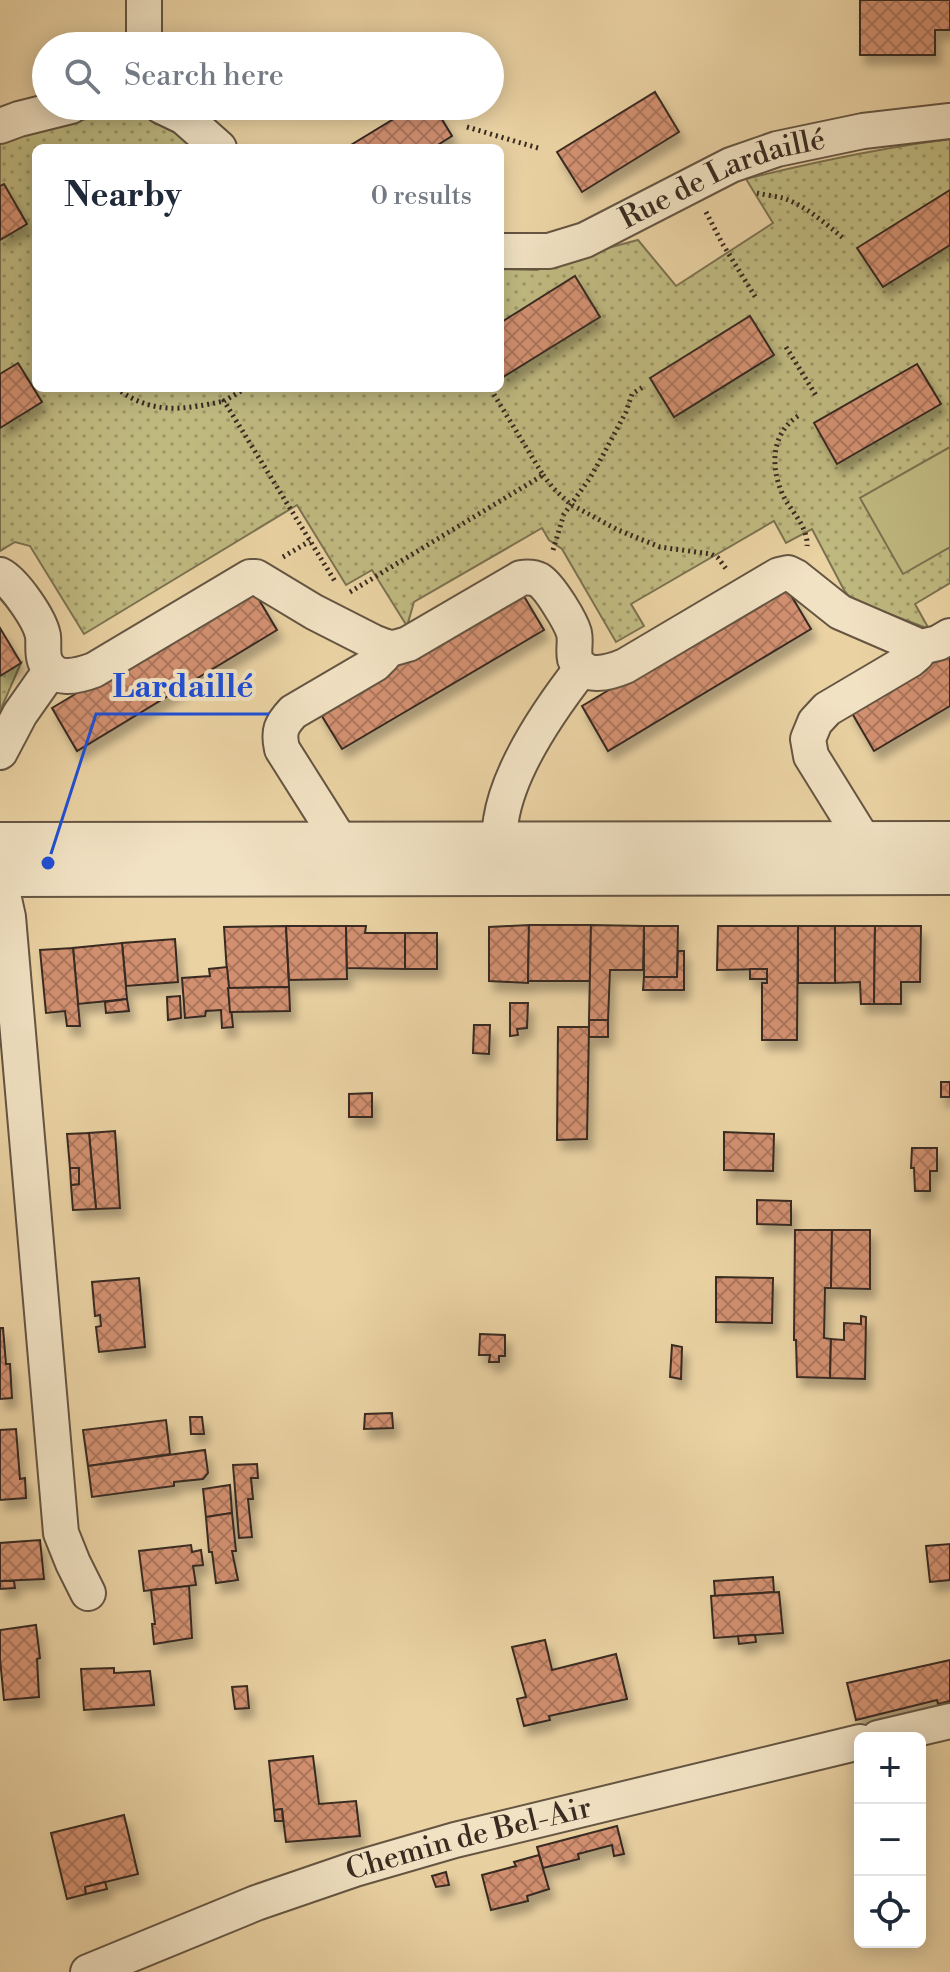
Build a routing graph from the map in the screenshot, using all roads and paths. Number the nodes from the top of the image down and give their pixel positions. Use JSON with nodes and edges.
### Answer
{"nodes":[{"id":1,"x":144,"y":0,"type":"edge"},
{"id":2,"x":144,"y":32,"type":"edge"},
{"id":3,"x":32,"y":116,"type":"edge"},
{"id":4,"x":187,"y":120,"type":"edge"},
{"id":5,"x":950,"y":121,"type":"edge"},
{"id":6,"x":0,"y":126,"type":"edge"},
{"id":7,"x":467,"y":127,"type":"dead end"},
{"id":8,"x":214,"y":144,"type":"edge"},
{"id":9,"x":538,"y":148,"type":"dead end"},
{"id":10,"x":692,"y":185,"type":"junction"},
{"id":11,"x":756,"y":193,"type":"dead end"},
{"id":12,"x":843,"y":238,"type":"dead end"},
{"id":13,"x":504,"y":251,"type":"edge"},
{"id":14,"x":756,"y":298,"type":"dead end"},
{"id":15,"x":786,"y":347,"type":"dead end"},
{"id":16,"x":643,"y":387,"type":"dead end"},
{"id":17,"x":123,"y":392,"type":"edge"},
{"id":18,"x":239,"y":392,"type":"edge"},
{"id":19,"x":492,"y":392,"type":"edge"},
{"id":20,"x":817,"y":397,"type":"dead end"},
{"id":21,"x":224,"y":401,"type":"junction"},
{"id":22,"x":798,"y":416,"type":"dead end"},
{"id":23,"x":543,"y":475,"type":"junction"},
{"id":24,"x":570,"y":504,"type":"junction"},
{"id":25,"x":0,"y":575,"type":"edge"},
{"id":26,"x":792,"y":575,"type":"junction"},
{"id":27,"x":538,"y":580,"type":"junction"},
{"id":28,"x":338,"y":587,"type":"dead end"},
{"id":29,"x":344,"y":592,"type":"dead end"},
{"id":30,"x":742,"y":597,"type":"junction"},
{"id":31,"x":936,"y":641,"type":"edge"},
{"id":32,"x":386,"y":647,"type":"junction"},
{"id":33,"x":582,"y":668,"type":"junction"},
{"id":34,"x":51,"y":670,"type":"junction"},
{"id":35,"x":0,"y":752,"type":"edge"},
{"id":36,"x":865,"y":843,"type":"junction"},
{"id":37,"x":950,"y":843,"type":"edge"},
{"id":38,"x":0,"y":844,"type":"edge"},
{"id":39,"x":342,"y":844,"type":"junction"},
{"id":40,"x":500,"y":861,"type":"junction"},
{"id":41,"x":950,"y":877,"type":"edge"},
{"id":42,"x":0,"y":880,"type":"edge"},
{"id":43,"x":88,"y":1593,"type":"dead end"},
{"id":44,"x":950,"y":1721,"type":"edge"},
{"id":45,"x":903,"y":1732,"type":"edge"},
{"id":46,"x":854,"y":1743,"type":"edge"},
{"id":47,"x":88,"y":1972,"type":"edge"}],
"edges":[{"from":1,"to":2,"type":"street"},
{"from":3,"to":6,"type":"street"},
{"from":4,"to":8,"type":"street"},
{"from":5,"to":10,"type":"street","name":"Rue de Lardaillé"},
{"from":7,"to":9,"type":"path"},
{"from":10,"to":13,"type":"street","name":"Rue de Lardaillé"},
{"from":10,"to":14,"type":"path"},
{"from":11,"to":12,"type":"path"},
{"from":15,"to":20,"type":"path"},
{"from":16,"to":24,"type":"path"},
{"from":17,"to":21,"type":"path"},
{"from":18,"to":21,"type":"path"},
{"from":19,"to":23,"type":"path"},
{"from":21,"to":28,"type":"path"},
{"from":22,"to":26,"type":"path"},
{"from":23,"to":24,"type":"path"},
{"from":23,"to":29,"type":"path"},
{"from":24,"to":27,"type":"path"},
{"from":24,"to":30,"type":"path"},
{"from":25,"to":34,"type":"street"},
{"from":26,"to":30,"type":"street"},
{"from":26,"to":31,"type":"street"},
{"from":27,"to":32,"type":"street"},
{"from":27,"to":33,"type":"street"},
{"from":30,"to":33,"type":"street"},
{"from":31,"to":36,"type":"street"},
{"from":32,"to":34,"type":"street"},
{"from":32,"to":39,"type":"street"},
{"from":33,"to":40,"type":"street"},
{"from":34,"to":35,"type":"street"},
{"from":36,"to":37,"type":"street"},
{"from":36,"to":40,"type":"street"},
{"from":38,"to":39,"type":"street"},
{"from":39,"to":40,"type":"street"},
{"from":40,"to":41,"type":"street"},
{"from":40,"to":42,"type":"street"},
{"from":42,"to":43,"type":"street"},
{"from":44,"to":45,"type":"street"},
{"from":46,"to":47,"type":"street","name":"Chemin de Bel-Air"}]}
